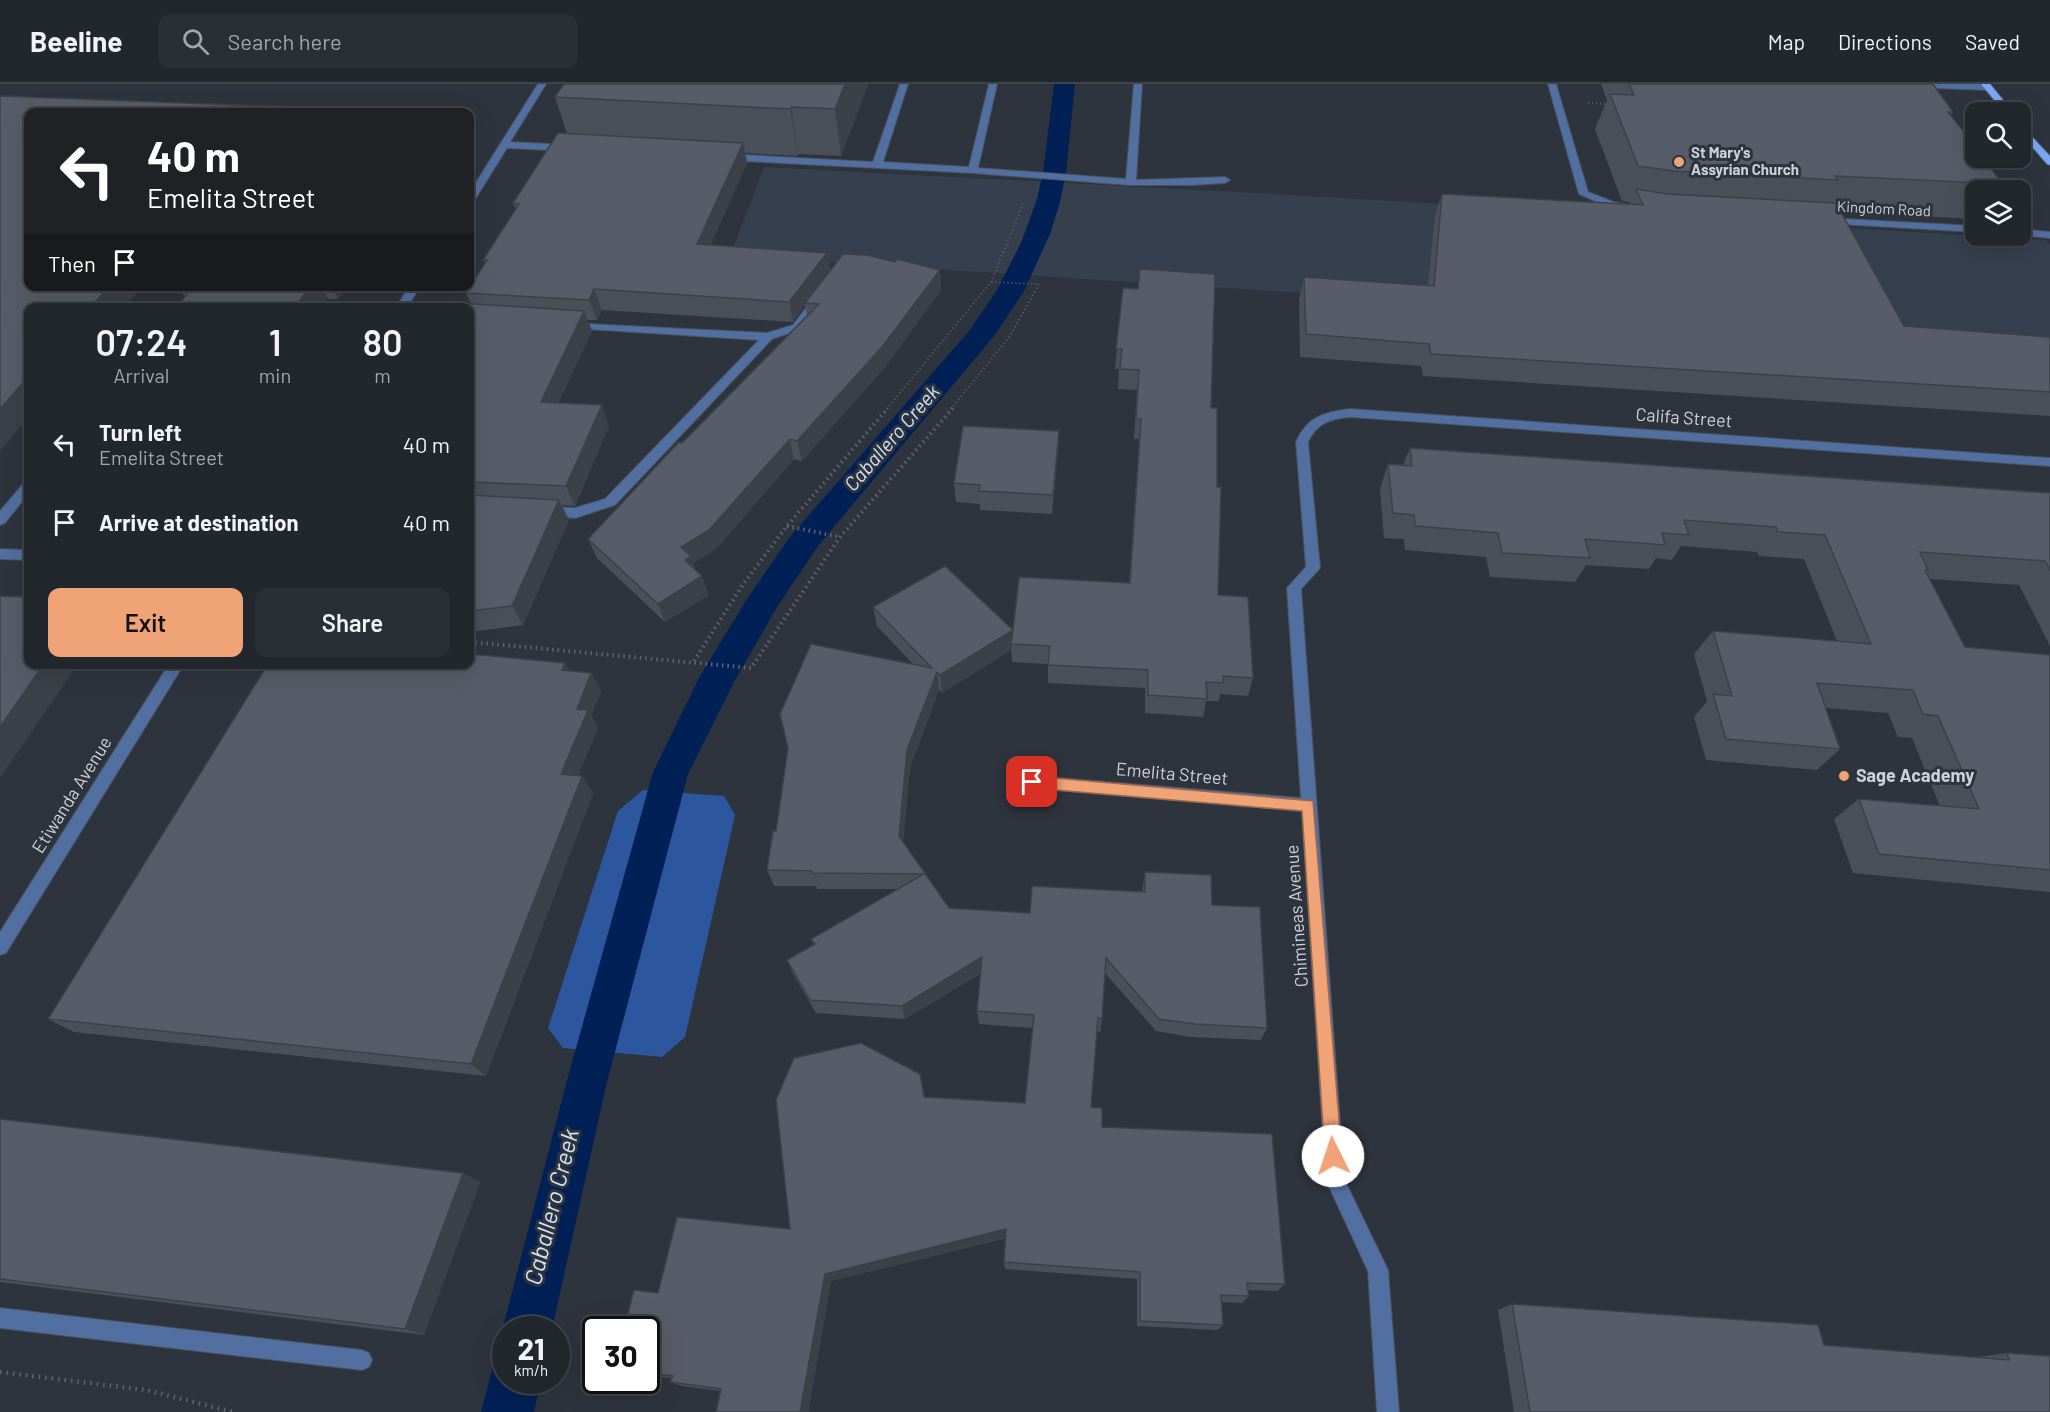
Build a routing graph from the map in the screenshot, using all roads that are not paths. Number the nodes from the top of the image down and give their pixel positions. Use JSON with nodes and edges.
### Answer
{"nodes":[{"id":1,"x":542,"y":84,"type":"edge"},
{"id":2,"x":904,"y":84,"type":"edge"},
{"id":3,"x":993,"y":84,"type":"edge"},
{"id":4,"x":1138,"y":84,"type":"edge"},
{"id":5,"x":1552,"y":84,"type":"edge"},
{"id":6,"x":1905,"y":84,"type":"edge"},
{"id":7,"x":1986,"y":85,"type":"edge"},
{"id":8,"x":2000,"y":102,"type":"edge"},
{"id":9,"x":2031,"y":140,"type":"edge"},
{"id":10,"x":504,"y":145,"type":"junction"},
{"id":11,"x":583,"y":149,"type":"edge"},
{"id":12,"x":719,"y":156,"type":"edge"},
{"id":13,"x":2050,"y":162,"type":"edge"},
{"id":14,"x":877,"y":165,"type":"junction"},
{"id":15,"x":973,"y":170,"type":"junction"},
{"id":16,"x":1225,"y":180,"type":"dead end"},
{"id":17,"x":1131,"y":182,"type":"junction"},
{"id":18,"x":474,"y":193,"type":"edge"},
{"id":19,"x":1634,"y":208,"type":"edge"},
{"id":20,"x":1810,"y":220,"type":"edge"},
{"id":21,"x":1965,"y":228,"type":"edge"},
{"id":22,"x":2031,"y":233,"type":"edge"},
{"id":23,"x":2050,"y":235,"type":"edge"},
{"id":24,"x":826,"y":289,"type":"edge"},
{"id":25,"x":553,"y":324,"type":"edge"},
{"id":26,"x":768,"y":337,"type":"junction"},
{"id":27,"x":1317,"y":419,"type":"joint"},
{"id":28,"x":2050,"y":462,"type":"edge"},
{"id":29,"x":24,"y":491,"type":"edge"},
{"id":30,"x":528,"y":511,"type":"edge"},
{"id":31,"x":0,"y":520,"type":"edge"},
{"id":32,"x":0,"y":554,"type":"edge"},
{"id":33,"x":24,"y":555,"type":"edge"},
{"id":34,"x":174,"y":669,"type":"edge"},
{"id":35,"x":1032,"y":782,"type":"dead end"},
{"id":36,"x":1308,"y":805,"type":"junction"},
{"id":37,"x":0,"y":947,"type":"edge"},
{"id":38,"x":0,"y":1318,"type":"edge"},
{"id":39,"x":362,"y":1360,"type":"dead end"},
{"id":40,"x":1388,"y":1412,"type":"edge"}],
"edges":[{"from":1,"to":10,"type":"street"},
{"from":2,"to":14,"type":"street"},
{"from":3,"to":15,"type":"street"},
{"from":4,"to":17,"type":"street"},
{"from":5,"to":19,"type":"street"},
{"from":6,"to":7,"type":"street"},
{"from":7,"to":8,"type":"main road"},
{"from":9,"to":13,"type":"main road"},
{"from":10,"to":11,"type":"street"},
{"from":10,"to":18,"type":"street"},
{"from":12,"to":14,"type":"street"},
{"from":14,"to":15,"type":"street"},
{"from":15,"to":17,"type":"street"},
{"from":16,"to":17,"type":"street"},
{"from":20,"to":21,"type":"street","name":"Kingdom Road"},
{"from":22,"to":23,"type":"street"},
{"from":24,"to":26,"type":"street"},
{"from":25,"to":26,"type":"street"},
{"from":26,"to":30,"type":"street"},
{"from":27,"to":28,"type":"street","name":"Califa Street"},
{"from":27,"to":36,"type":"street","name":"Chimineas Avenue"},
{"from":29,"to":31,"type":"street"},
{"from":32,"to":33,"type":"street"},
{"from":34,"to":37,"type":"street","name":"Etiwanda Avenue"},
{"from":35,"to":36,"type":"street","name":"Emelita Street"},
{"from":36,"to":40,"type":"street","name":"Chimineas Avenue"},
{"from":38,"to":39,"type":"street"}]}
